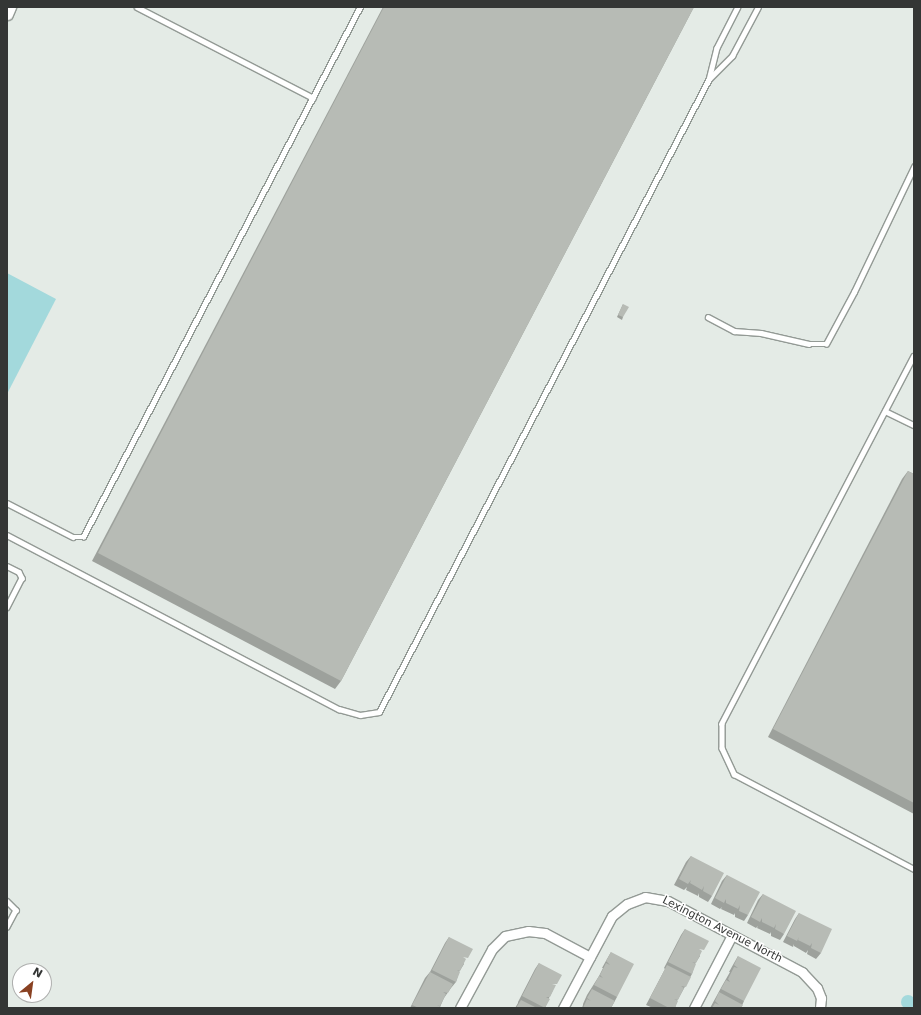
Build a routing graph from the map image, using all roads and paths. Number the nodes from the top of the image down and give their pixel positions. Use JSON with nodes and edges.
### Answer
{"nodes":[{"id":1,"x":10,"y":7,"type":"edge"},
{"id":2,"x":137,"y":7,"type":"edge"},
{"id":3,"x":360,"y":7,"type":"edge"},
{"id":4,"x":738,"y":7,"type":"edge"},
{"id":5,"x":758,"y":7,"type":"edge"},
{"id":6,"x":7,"y":14,"type":"edge"},
{"id":7,"x":709,"y":79,"type":"junction"},
{"id":8,"x":313,"y":98,"type":"junction"},
{"id":9,"x":914,"y":167,"type":"edge"},
{"id":10,"x":708,"y":318,"type":"dead end"},
{"id":11,"x":914,"y":356,"type":"edge"},
{"id":12,"x":886,"y":410,"type":"junction"},
{"id":13,"x":914,"y":425,"type":"edge"},
{"id":14,"x":7,"y":503,"type":"edge"},
{"id":15,"x":7,"y":536,"type":"edge"},
{"id":16,"x":7,"y":566,"type":"edge"},
{"id":17,"x":7,"y":607,"type":"edge"},
{"id":18,"x":914,"y":869,"type":"edge"},
{"id":19,"x":7,"y":901,"type":"edge"},
{"id":20,"x":7,"y":927,"type":"edge"},
{"id":21,"x":732,"y":935,"type":"junction"},
{"id":22,"x":590,"y":957,"type":"junction"},
{"id":23,"x":460,"y":1008,"type":"edge"},
{"id":24,"x":563,"y":1008,"type":"edge"},
{"id":25,"x":694,"y":1008,"type":"edge"},
{"id":26,"x":820,"y":1008,"type":"edge"}],
"edges":[{"from":1,"to":6,"type":"street"},
{"from":2,"to":8,"type":"lane"},
{"from":3,"to":8,"type":"lane"},
{"from":4,"to":7,"type":"lane"},
{"from":5,"to":7,"type":"lane"},
{"from":7,"to":15,"type":"lane"},
{"from":8,"to":14,"type":"lane"},
{"from":9,"to":10,"type":"lane"},
{"from":11,"to":12,"type":"lane"},
{"from":12,"to":13,"type":"lane"},
{"from":12,"to":18,"type":"lane"},
{"from":16,"to":17,"type":"lane"},
{"from":19,"to":20,"type":"lane"},
{"from":21,"to":22,"type":"street","name":"Lexington Avenue North"},
{"from":21,"to":25,"type":"street"},
{"from":21,"to":26,"type":"street","name":"Lexington Avenue North"},
{"from":22,"to":23,"type":"street"},
{"from":22,"to":24,"type":"street","name":"Lexington Avenue North"}]}
